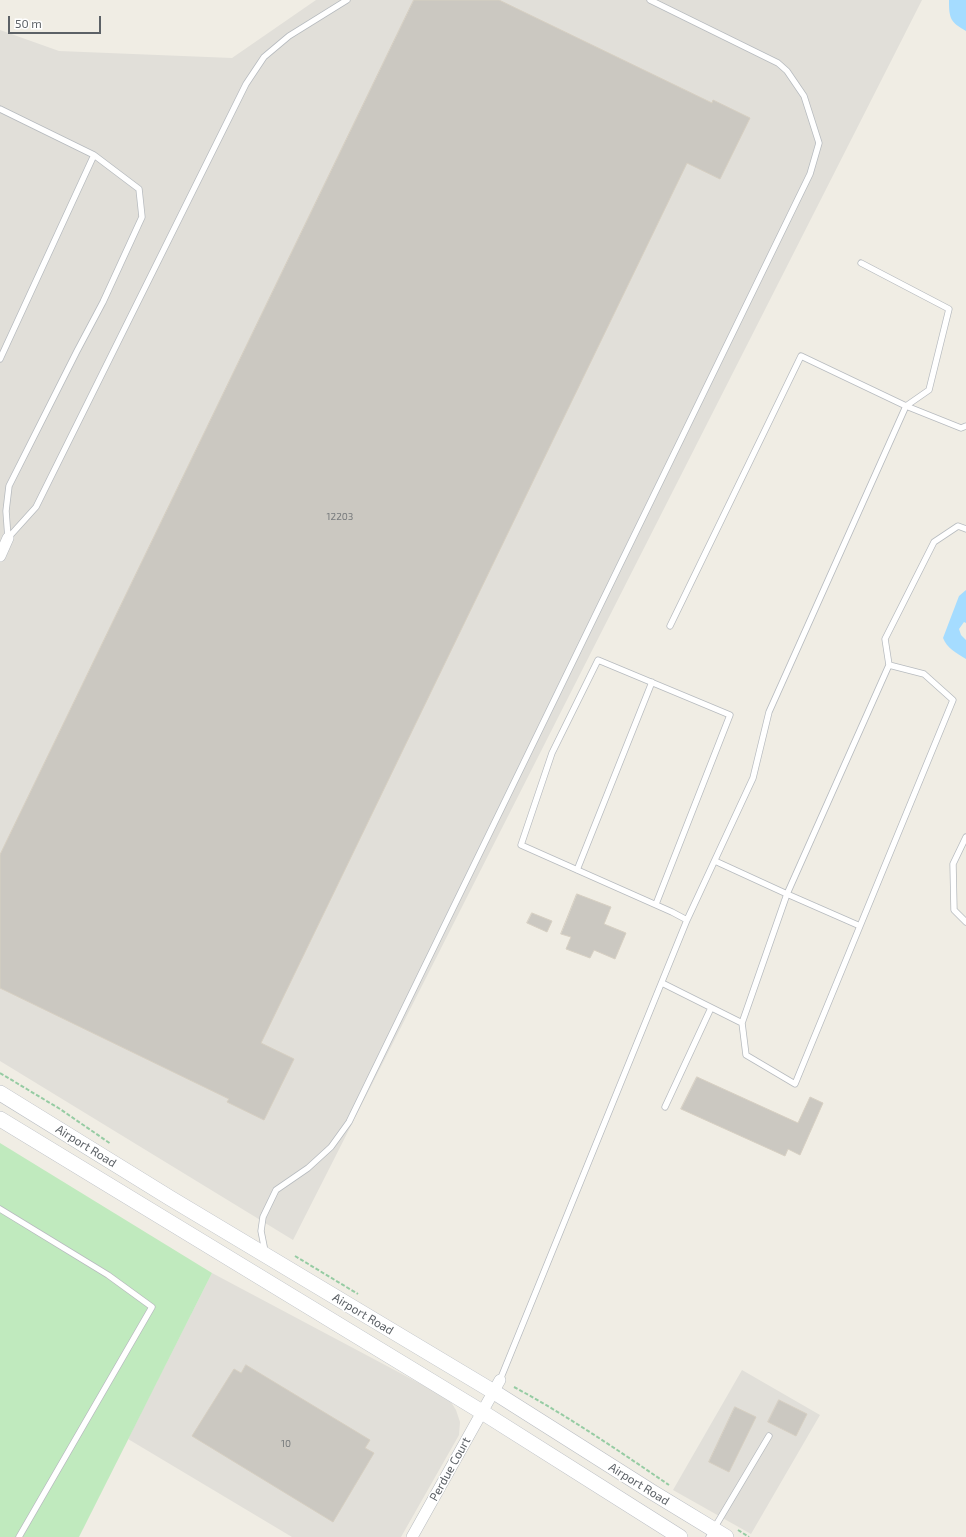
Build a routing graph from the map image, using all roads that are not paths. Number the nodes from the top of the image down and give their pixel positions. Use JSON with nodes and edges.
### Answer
{"nodes":[{"id":1,"x":347,"y":0,"type":"edge"},
{"id":2,"x":650,"y":0,"type":"edge"},
{"id":3,"x":0,"y":109,"type":"edge"},
{"id":4,"x":94,"y":155,"type":"junction"},
{"id":5,"x":861,"y":263,"type":"dead end"},
{"id":6,"x":0,"y":359,"type":"edge"},
{"id":7,"x":906,"y":406,"type":"junction"},
{"id":8,"x":966,"y":426,"type":"edge"},
{"id":9,"x":966,"y":529,"type":"edge"},
{"id":10,"x":4,"y":537,"type":"edge"},
{"id":11,"x":0,"y":556,"type":"edge"},
{"id":12,"x":670,"y":626,"type":"dead end"},
{"id":13,"x":889,"y":666,"type":"junction"},
{"id":14,"x":652,"y":682,"type":"junction"},
{"id":15,"x":966,"y":837,"type":"edge"},
{"id":16,"x":715,"y":861,"type":"junction"},
{"id":17,"x":577,"y":870,"type":"junction"},
{"id":18,"x":787,"y":894,"type":"junction"},
{"id":19,"x":656,"y":904,"type":"junction"},
{"id":20,"x":687,"y":920,"type":"junction"},
{"id":21,"x":966,"y":922,"type":"edge"},
{"id":22,"x":860,"y":926,"type":"junction"},
{"id":23,"x":662,"y":983,"type":"junction"},
{"id":24,"x":711,"y":1008,"type":"junction"},
{"id":25,"x":742,"y":1023,"type":"junction"},
{"id":26,"x":0,"y":1093,"type":"edge"},
{"id":27,"x":665,"y":1107,"type":"dead end"},
{"id":28,"x":0,"y":1119,"type":"edge"},
{"id":29,"x":0,"y":1208,"type":"edge"},
{"id":30,"x":265,"y":1255,"type":"junction"},
{"id":31,"x":491,"y":1396,"type":"junction"},
{"id":32,"x":769,"y":1436,"type":"dead end"},
{"id":33,"x":716,"y":1535,"type":"edge"},
{"id":34,"x":19,"y":1537,"type":"edge"},
{"id":35,"x":412,"y":1537,"type":"edge"},
{"id":36,"x":680,"y":1537,"type":"edge"}],
"edges":[{"from":1,"to":10,"type":"lane"},
{"from":2,"to":30,"type":"lane"},
{"from":3,"to":4,"type":"lane"},
{"from":4,"to":6,"type":"lane"},
{"from":4,"to":10,"type":"lane"},
{"from":5,"to":7,"type":"lane"},
{"from":7,"to":8,"type":"lane"},
{"from":7,"to":12,"type":"lane"},
{"from":7,"to":16,"type":"lane"},
{"from":9,"to":13,"type":"lane"},
{"from":10,"to":11,"type":"street"},
{"from":13,"to":18,"type":"lane"},
{"from":13,"to":22,"type":"lane"},
{"from":14,"to":17,"type":"lane"},
{"from":14,"to":17,"type":"lane"},
{"from":14,"to":19,"type":"lane"},
{"from":15,"to":21,"type":"lane"},
{"from":16,"to":18,"type":"lane"},
{"from":16,"to":20,"type":"lane"},
{"from":17,"to":19,"type":"lane"},
{"from":18,"to":22,"type":"lane"},
{"from":18,"to":25,"type":"lane"},
{"from":19,"to":20,"type":"lane"},
{"from":20,"to":23,"type":"lane"},
{"from":22,"to":25,"type":"lane"},
{"from":23,"to":24,"type":"lane"},
{"from":23,"to":31,"type":"lane"},
{"from":24,"to":25,"type":"lane"},
{"from":24,"to":27,"type":"lane"},
{"from":26,"to":30,"type":"main road","name":"Airport Road"},
{"from":28,"to":31,"type":"main road","name":"Airport Road"},
{"from":29,"to":34,"type":"lane"},
{"from":30,"to":31,"type":"main road","name":"Airport Road"},
{"from":31,"to":33,"type":"main road","name":"Airport Road"},
{"from":31,"to":35,"type":"street","name":"Perdue Court"},
{"from":31,"to":36,"type":"main road","name":"Airport Road"},
{"from":32,"to":33,"type":"lane"}]}
